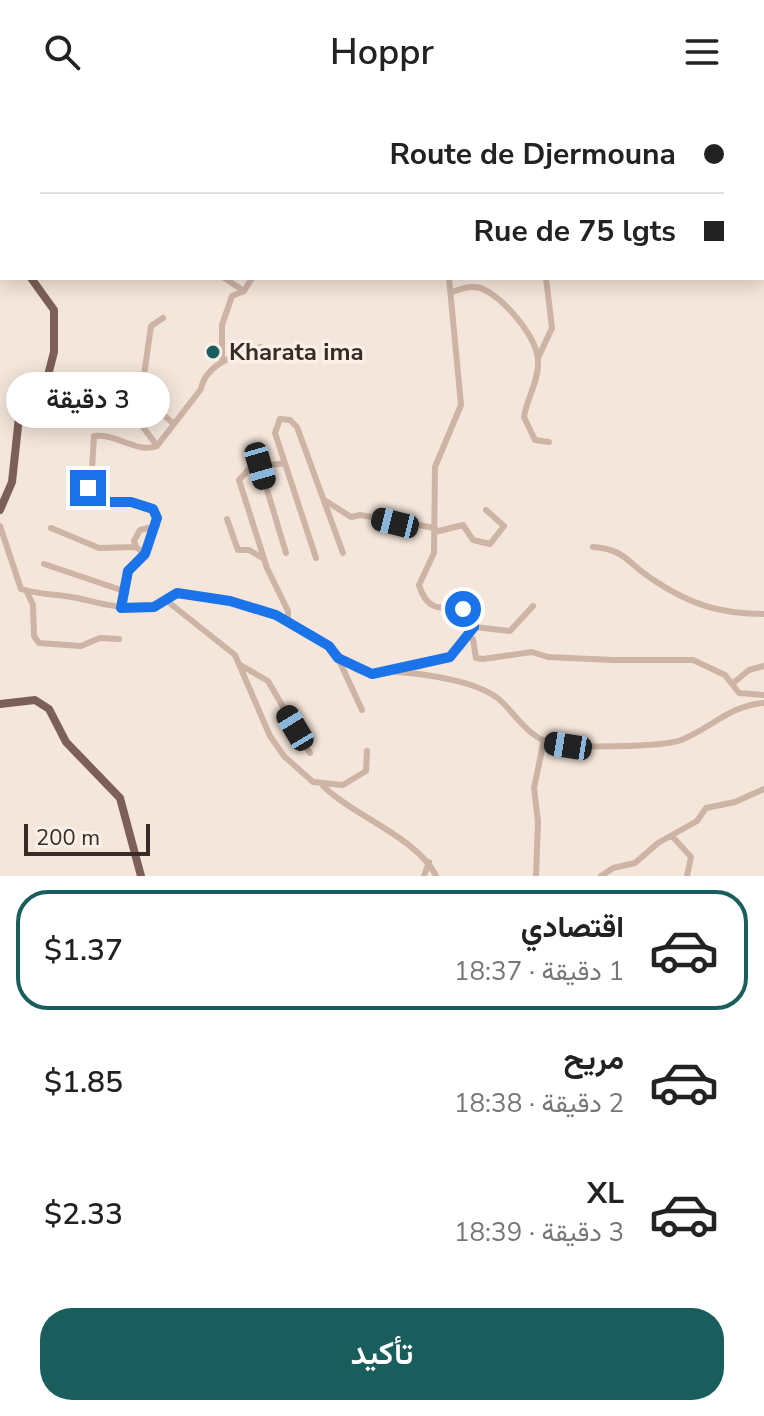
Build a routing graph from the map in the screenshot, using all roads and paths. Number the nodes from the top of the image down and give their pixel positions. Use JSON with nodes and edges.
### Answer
{"nodes":[{"id":1,"x":32,"y":280,"type":"edge"},
{"id":2,"x":227,"y":280,"type":"edge"},
{"id":3,"x":251,"y":280,"type":"edge"},
{"id":4,"x":449,"y":280,"type":"edge"},
{"id":5,"x":546,"y":280,"type":"edge"},
{"id":6,"x":244,"y":291,"type":"junction"},
{"id":7,"x":452,"y":292,"type":"junction"},
{"id":8,"x":163,"y":318,"type":"dead end"},
{"id":9,"x":261,"y":347,"type":"dead end"},
{"id":10,"x":538,"y":358,"type":"junction"},
{"id":11,"x":222,"y":360,"type":"junction"},
{"id":12,"x":144,"y":398,"type":"dead end"},
{"id":13,"x":174,"y":424,"type":"junction"},
{"id":14,"x":549,"y":442,"type":"dead end"},
{"id":15,"x":157,"y":446,"type":"junction"},
{"id":16,"x":285,"y":463,"type":"junction"},
{"id":17,"x":260,"y":466,"type":"junction"},
{"id":18,"x":324,"y":499,"type":"junction"},
{"id":19,"x":0,"y":510,"type":"edge"},
{"id":20,"x":486,"y":510,"type":"dead end"},
{"id":21,"x":227,"y":519,"type":"dead end"},
{"id":22,"x":0,"y":526,"type":"edge"},
{"id":23,"x":157,"y":526,"type":"junction"},
{"id":24,"x":51,"y":528,"type":"dead end"},
{"id":25,"x":435,"y":530,"type":"junction"},
{"id":26,"x":136,"y":547,"type":"junction"},
{"id":27,"x":593,"y":547,"type":"dead end"},
{"id":28,"x":286,"y":553,"type":"dead end"},
{"id":29,"x":343,"y":553,"type":"dead end"},
{"id":30,"x":145,"y":554,"type":"junction"},
{"id":31,"x":316,"y":558,"type":"dead end"},
{"id":32,"x":264,"y":559,"type":"junction"},
{"id":33,"x":44,"y":564,"type":"dead end"},
{"id":34,"x":26,"y":590,"type":"junction"},
{"id":35,"x":124,"y":591,"type":"junction"},
{"id":36,"x":167,"y":601,"type":"junction"},
{"id":37,"x":533,"y":606,"type":"dead end"},
{"id":38,"x":121,"y":608,"type":"junction"},
{"id":39,"x":764,"y":614,"type":"edge"},
{"id":40,"x":288,"y":622,"type":"junction"},
{"id":41,"x":474,"y":627,"type":"junction"},
{"id":42,"x":468,"y":637,"type":"junction"},
{"id":43,"x":119,"y":639,"type":"dead end"},
{"id":44,"x":338,"y":658,"type":"junction"},
{"id":45,"x":239,"y":664,"type":"junction"},
{"id":46,"x":764,"y":666,"type":"edge"},
{"id":47,"x":394,"y":672,"type":"junction"},
{"id":48,"x":732,"y":684,"type":"junction"},
{"id":49,"x":764,"y":695,"type":"edge"},
{"id":50,"x":764,"y":703,"type":"edge"},
{"id":51,"x":0,"y":704,"type":"edge"},
{"id":52,"x":362,"y":710,"type":"dead end"},
{"id":53,"x":544,"y":740,"type":"junction"},
{"id":54,"x":367,"y":751,"type":"dead end"},
{"id":55,"x":310,"y":753,"type":"dead end"},
{"id":56,"x":320,"y":784,"type":"junction"},
{"id":57,"x":764,"y":789,"type":"edge"},
{"id":58,"x":672,"y":836,"type":"junction"},
{"id":59,"x":429,"y":862,"type":"junction"},
{"id":60,"x":141,"y":876,"type":"edge"},
{"id":61,"x":424,"y":876,"type":"edge"},
{"id":62,"x":436,"y":876,"type":"edge"},
{"id":63,"x":536,"y":876,"type":"edge"},
{"id":64,"x":601,"y":876,"type":"edge"},
{"id":65,"x":687,"y":876,"type":"edge"}],
"edges":[{"from":1,"to":19,"type":"main road"},
{"from":2,"to":6,"type":"street"},
{"from":3,"to":6,"type":"street"},
{"from":4,"to":7,"type":"street"},
{"from":5,"to":10,"type":"street"},
{"from":6,"to":11,"type":"street"},
{"from":7,"to":10,"type":"street"},
{"from":7,"to":25,"type":"street"},
{"from":8,"to":15,"type":"street"},
{"from":9,"to":11,"type":"street"},
{"from":10,"to":14,"type":"street"},
{"from":11,"to":13,"type":"street"},
{"from":12,"to":13,"type":"street"},
{"from":13,"to":15,"type":"street"},
{"from":15,"to":23,"type":"street"},
{"from":16,"to":17,"type":"street"},
{"from":16,"to":18,"type":"street"},
{"from":16,"to":31,"type":"street"},
{"from":17,"to":28,"type":"street"},
{"from":17,"to":32,"type":"street"},
{"from":18,"to":25,"type":"street"},
{"from":18,"to":29,"type":"street"},
{"from":20,"to":25,"type":"street"},
{"from":21,"to":32,"type":"street"},
{"from":22,"to":34,"type":"street"},
{"from":23,"to":26,"type":"street"},
{"from":23,"to":30,"type":"street"},
{"from":24,"to":26,"type":"street"},
{"from":25,"to":41,"type":"street"},
{"from":26,"to":30,"type":"street"},
{"from":27,"to":39,"type":"street"},
{"from":30,"to":35,"type":"street"},
{"from":32,"to":40,"type":"street"},
{"from":33,"to":35,"type":"street"},
{"from":34,"to":38,"type":"street"},
{"from":34,"to":43,"type":"street"},
{"from":35,"to":38,"type":"street"},
{"from":36,"to":38,"type":"street"},
{"from":36,"to":40,"type":"street"},
{"from":36,"to":45,"type":"street"},
{"from":37,"to":41,"type":"street"},
{"from":40,"to":44,"type":"street"},
{"from":41,"to":42,"type":"street"},
{"from":42,"to":47,"type":"street"},
{"from":42,"to":48,"type":"street"},
{"from":44,"to":47,"type":"street"},
{"from":44,"to":52,"type":"street"},
{"from":45,"to":55,"type":"street"},
{"from":45,"to":56,"type":"street"},
{"from":46,"to":48,"type":"street"},
{"from":47,"to":53,"type":"street"},
{"from":48,"to":49,"type":"street"},
{"from":50,"to":53,"type":"street"},
{"from":51,"to":60,"type":"main road"},
{"from":53,"to":63,"type":"street"},
{"from":54,"to":56,"type":"street"},
{"from":56,"to":59,"type":"street"},
{"from":57,"to":58,"type":"street"},
{"from":58,"to":64,"type":"street"},
{"from":58,"to":65,"type":"street"},
{"from":59,"to":61,"type":"street"},
{"from":59,"to":62,"type":"street"}]}
